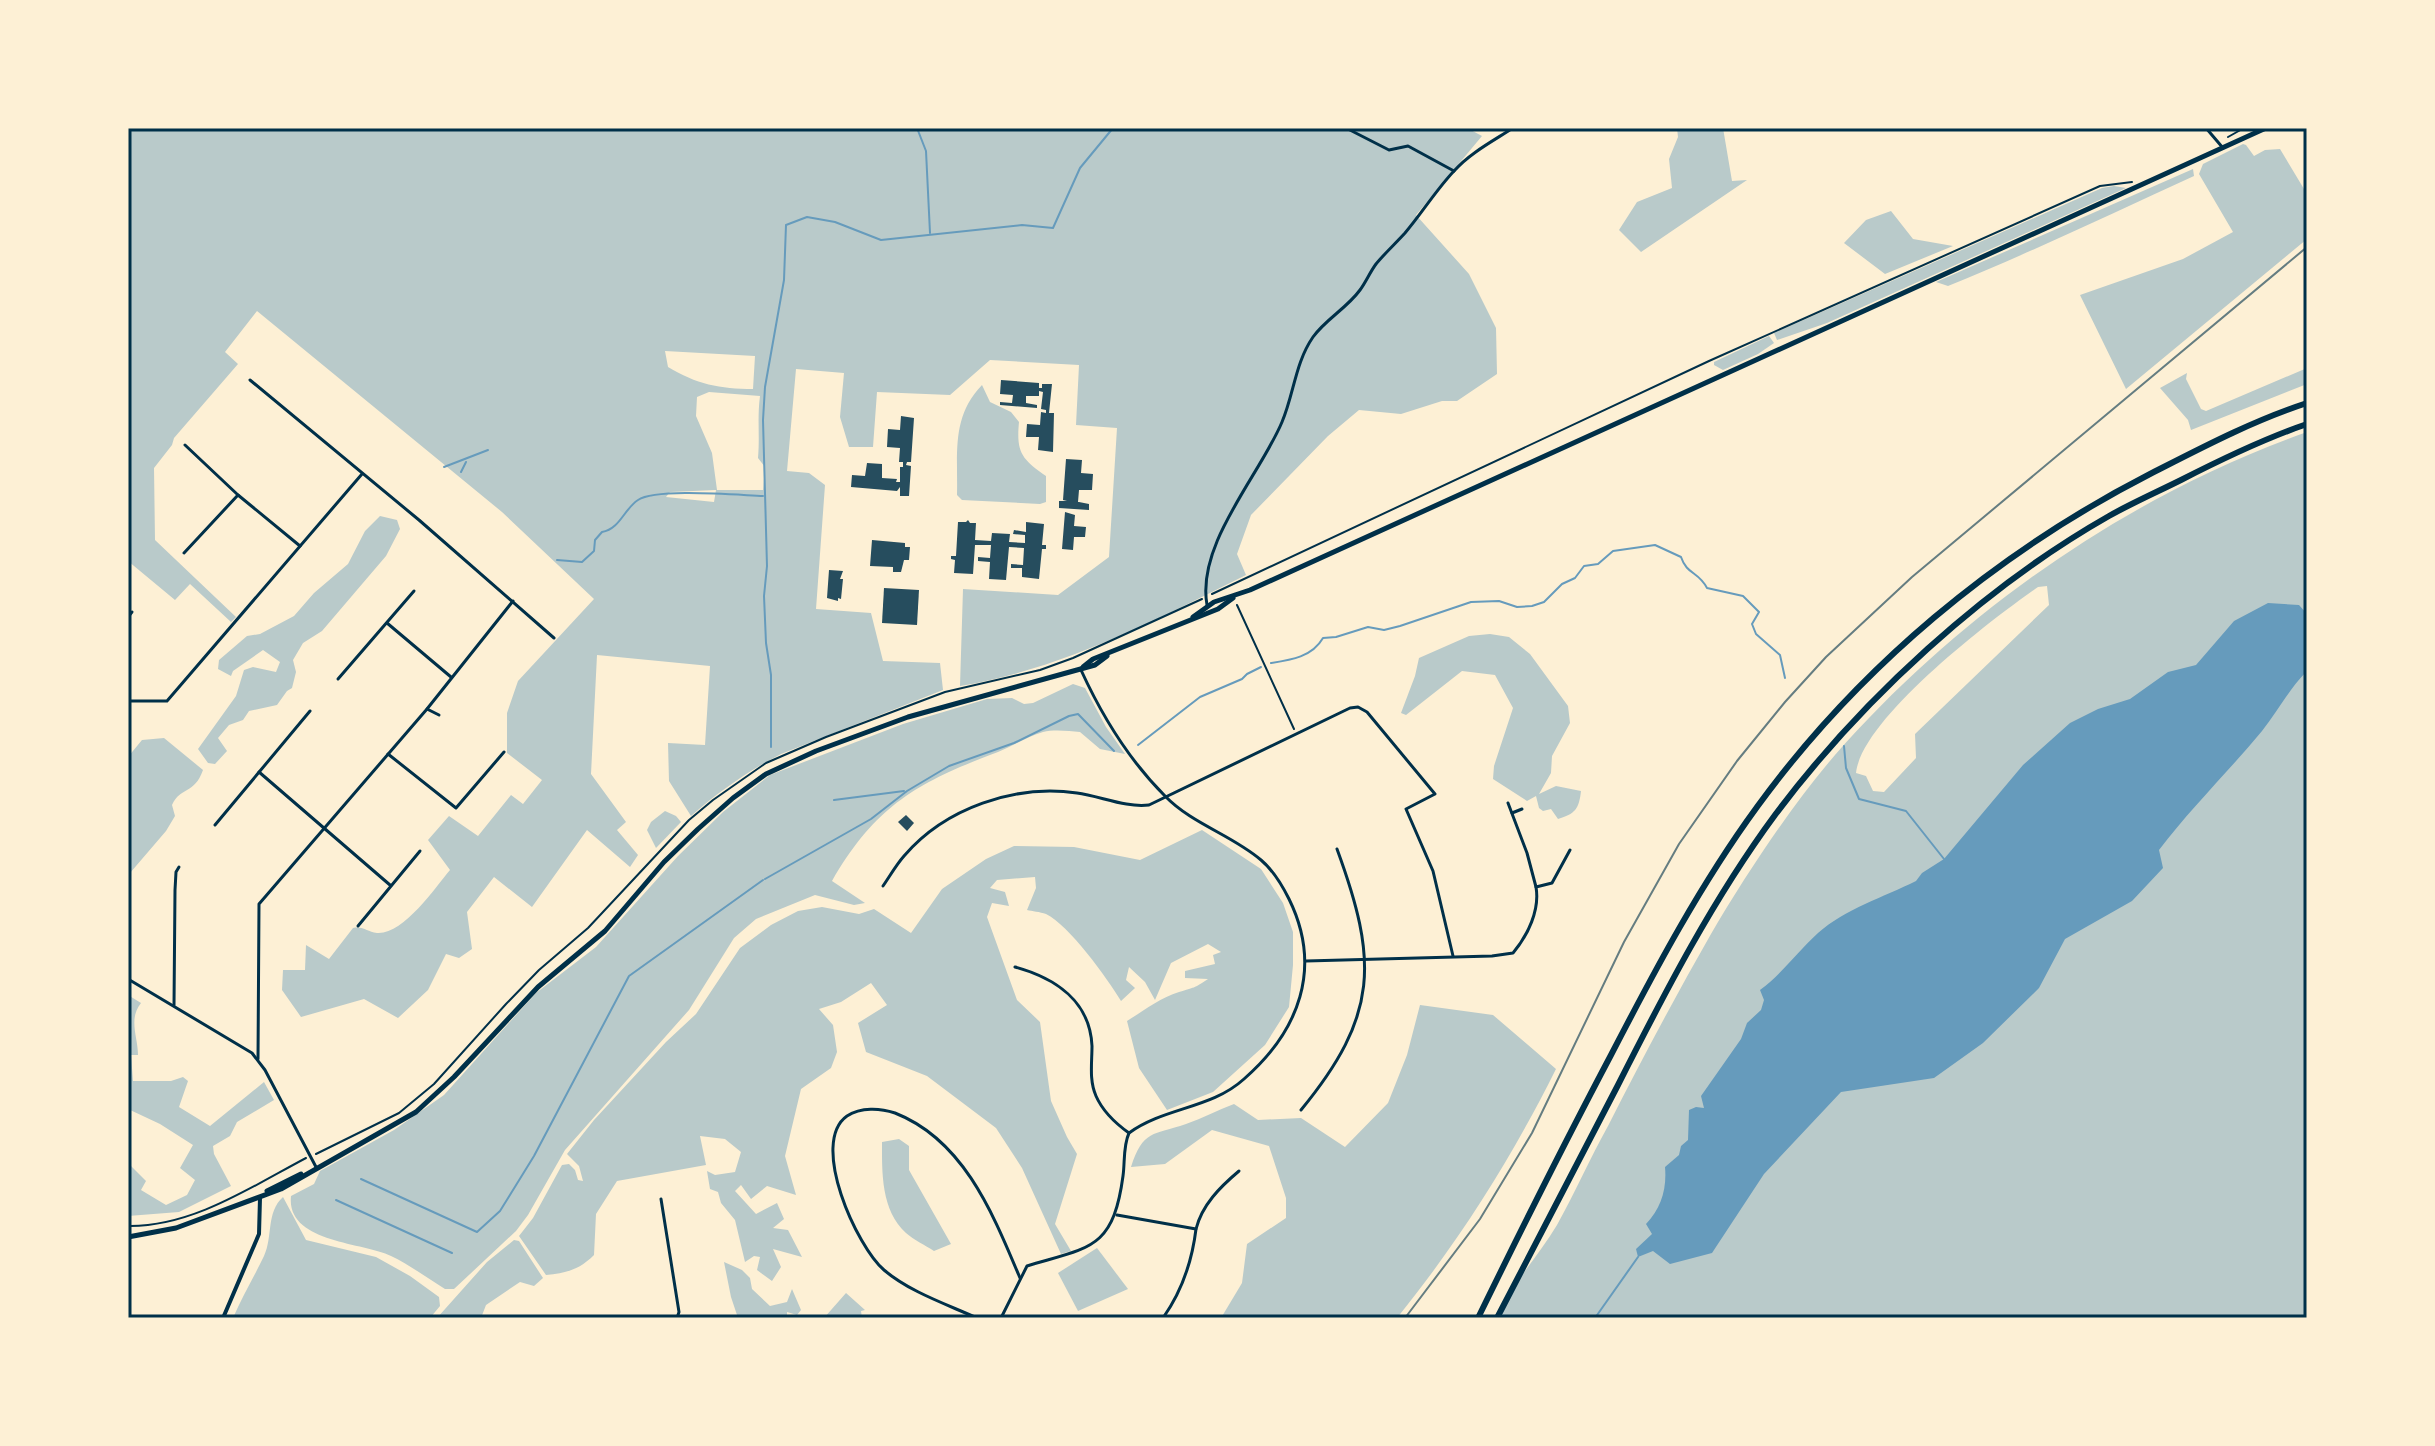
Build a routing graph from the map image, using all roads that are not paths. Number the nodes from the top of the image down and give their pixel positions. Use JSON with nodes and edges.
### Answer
{"nodes":[{"id":1,"x":1346,"y":128,"type":"edge"},
{"id":2,"x":1513,"y":128,"type":"edge"},
{"id":3,"x":2206,"y":128,"type":"edge"},
{"id":4,"x":2256,"y":128,"type":"edge"},
{"id":5,"x":2266,"y":128,"type":"edge"},
{"id":6,"x":2247,"y":136,"type":"junction"},
{"id":7,"x":2223,"y":148,"type":"junction"},
{"id":8,"x":1454,"y":171,"type":"junction"},
{"id":9,"x":250,"y":380,"type":"dead end"},
{"id":10,"x":2307,"y":403,"type":"edge"},
{"id":11,"x":2307,"y":424,"type":"edge"},
{"id":12,"x":185,"y":445,"type":"dead end"},
{"id":13,"x":362,"y":474,"type":"junction"},
{"id":14,"x":238,"y":495,"type":"junction"},
{"id":15,"x":300,"y":546,"type":"junction"},
{"id":16,"x":184,"y":553,"type":"dead end"},
{"id":17,"x":414,"y":591,"type":"dead end"},
{"id":18,"x":513,"y":601,"type":"junction"},
{"id":19,"x":1209,"y":609,"type":"junction"},
{"id":20,"x":132,"y":612,"type":"dead end"},
{"id":21,"x":128,"y":617,"type":"edge"},
{"id":22,"x":387,"y":623,"type":"junction"},
{"id":23,"x":554,"y":638,"type":"dead end"},
{"id":24,"x":1080,"y":668,"type":"junction"},
{"id":25,"x":452,"y":678,"type":"junction"},
{"id":26,"x":338,"y":679,"type":"dead end"},
{"id":27,"x":128,"y":701,"type":"edge"},
{"id":28,"x":427,"y":709,"type":"junction"},
{"id":29,"x":310,"y":711,"type":"dead end"},
{"id":30,"x":439,"y":715,"type":"dead end"},
{"id":31,"x":504,"y":752,"type":"dead end"},
{"id":32,"x":388,"y":754,"type":"junction"},
{"id":33,"x":259,"y":772,"type":"junction"},
{"id":34,"x":1166,"y":798,"type":"junction"},
{"id":35,"x":1508,"y":803,"type":"dead end"},
{"id":36,"x":1522,"y":809,"type":"dead end"},
{"id":37,"x":1512,"y":813,"type":"junction"},
{"id":38,"x":215,"y":825,"type":"dead end"},
{"id":39,"x":324,"y":827,"type":"junction"},
{"id":40,"x":1337,"y":849,"type":"dead end"},
{"id":41,"x":1570,"y":850,"type":"dead end"},
{"id":42,"x":420,"y":851,"type":"dead end"},
{"id":43,"x":179,"y":867,"type":"dead end"},
{"id":44,"x":390,"y":885,"type":"junction"},
{"id":45,"x":883,"y":886,"type":"dead end"},
{"id":46,"x":1536,"y":887,"type":"junction"},
{"id":47,"x":358,"y":926,"type":"dead end"},
{"id":48,"x":1453,"y":956,"type":"junction"},
{"id":49,"x":1365,"y":958,"type":"junction"},
{"id":50,"x":1306,"y":961,"type":"junction"},
{"id":51,"x":1015,"y":967,"type":"dead end"},
{"id":52,"x":128,"y":979,"type":"edge"},
{"id":53,"x":174,"y":1005,"type":"junction"},
{"id":54,"x":258,"y":1059,"type":"junction"},
{"id":55,"x":1301,"y":1110,"type":"dead end"},
{"id":56,"x":1129,"y":1133,"type":"junction"},
{"id":57,"x":316,"y":1168,"type":"junction"},
{"id":58,"x":1239,"y":1171,"type":"dead end"},
{"id":59,"x":260,"y":1195,"type":"junction"},
{"id":60,"x":661,"y":1199,"type":"dead end"},
{"id":61,"x":1115,"y":1214,"type":"junction"},
{"id":62,"x":1196,"y":1229,"type":"junction"},
{"id":63,"x":128,"y":1237,"type":"edge"},
{"id":64,"x":1020,"y":1278,"type":"junction"},
{"id":65,"x":223,"y":1318,"type":"edge"},
{"id":66,"x":677,"y":1318,"type":"edge"},
{"id":67,"x":977,"y":1318,"type":"edge"},
{"id":68,"x":1001,"y":1318,"type":"edge"},
{"id":69,"x":1163,"y":1318,"type":"edge"},
{"id":70,"x":1478,"y":1318,"type":"edge"},
{"id":71,"x":1497,"y":1318,"type":"edge"}],
"edges":[{"from":1,"to":8,"type":"street"},
{"from":2,"to":8,"type":"street"},
{"from":3,"to":7,"type":"street"},
{"from":4,"to":6,"type":"main road"},
{"from":5,"to":6,"type":"main road"},
{"from":6,"to":7,"type":"main road"},
{"from":7,"to":19,"type":"main road"},
{"from":8,"to":19,"type":"street"},
{"from":9,"to":13,"type":"street"},
{"from":10,"to":70,"type":"highway"},
{"from":11,"to":71,"type":"highway"},
{"from":12,"to":14,"type":"street"},
{"from":13,"to":15,"type":"street"},
{"from":13,"to":18,"type":"street"},
{"from":14,"to":15,"type":"street"},
{"from":14,"to":16,"type":"street"},
{"from":15,"to":27,"type":"street"},
{"from":17,"to":22,"type":"street"},
{"from":18,"to":23,"type":"street"},
{"from":18,"to":25,"type":"street"},
{"from":19,"to":24,"type":"main road"},
{"from":20,"to":21,"type":"street"},
{"from":22,"to":25,"type":"street"},
{"from":22,"to":26,"type":"street"},
{"from":24,"to":34,"type":"street"},
{"from":24,"to":57,"type":"main road"},
{"from":25,"to":28,"type":"street"},
{"from":28,"to":30,"type":"street"},
{"from":28,"to":32,"type":"street"},
{"from":29,"to":33,"type":"street"},
{"from":31,"to":32,"type":"street"},
{"from":32,"to":39,"type":"street"},
{"from":33,"to":38,"type":"street"},
{"from":33,"to":39,"type":"street"},
{"from":34,"to":45,"type":"street"},
{"from":34,"to":48,"type":"street"},
{"from":34,"to":50,"type":"street"},
{"from":35,"to":37,"type":"street"},
{"from":36,"to":37,"type":"street"},
{"from":37,"to":46,"type":"street"},
{"from":39,"to":44,"type":"street"},
{"from":39,"to":54,"type":"street"},
{"from":40,"to":49,"type":"street"},
{"from":41,"to":46,"type":"street"},
{"from":42,"to":44,"type":"street"},
{"from":43,"to":53,"type":"street"},
{"from":44,"to":47,"type":"street"},
{"from":46,"to":48,"type":"street"},
{"from":48,"to":49,"type":"street"},
{"from":49,"to":50,"type":"street"},
{"from":49,"to":55,"type":"street"},
{"from":50,"to":56,"type":"street"},
{"from":51,"to":56,"type":"street"},
{"from":52,"to":53,"type":"street"},
{"from":53,"to":54,"type":"street"},
{"from":54,"to":57,"type":"street"},
{"from":56,"to":61,"type":"street"},
{"from":57,"to":59,"type":"main road"},
{"from":58,"to":62,"type":"street"},
{"from":59,"to":63,"type":"main road"},
{"from":59,"to":65,"type":"street"},
{"from":60,"to":66,"type":"street"},
{"from":61,"to":62,"type":"street"},
{"from":61,"to":64,"type":"street"},
{"from":62,"to":69,"type":"street"},
{"from":64,"to":67,"type":"street"},
{"from":64,"to":68,"type":"street"}]}
